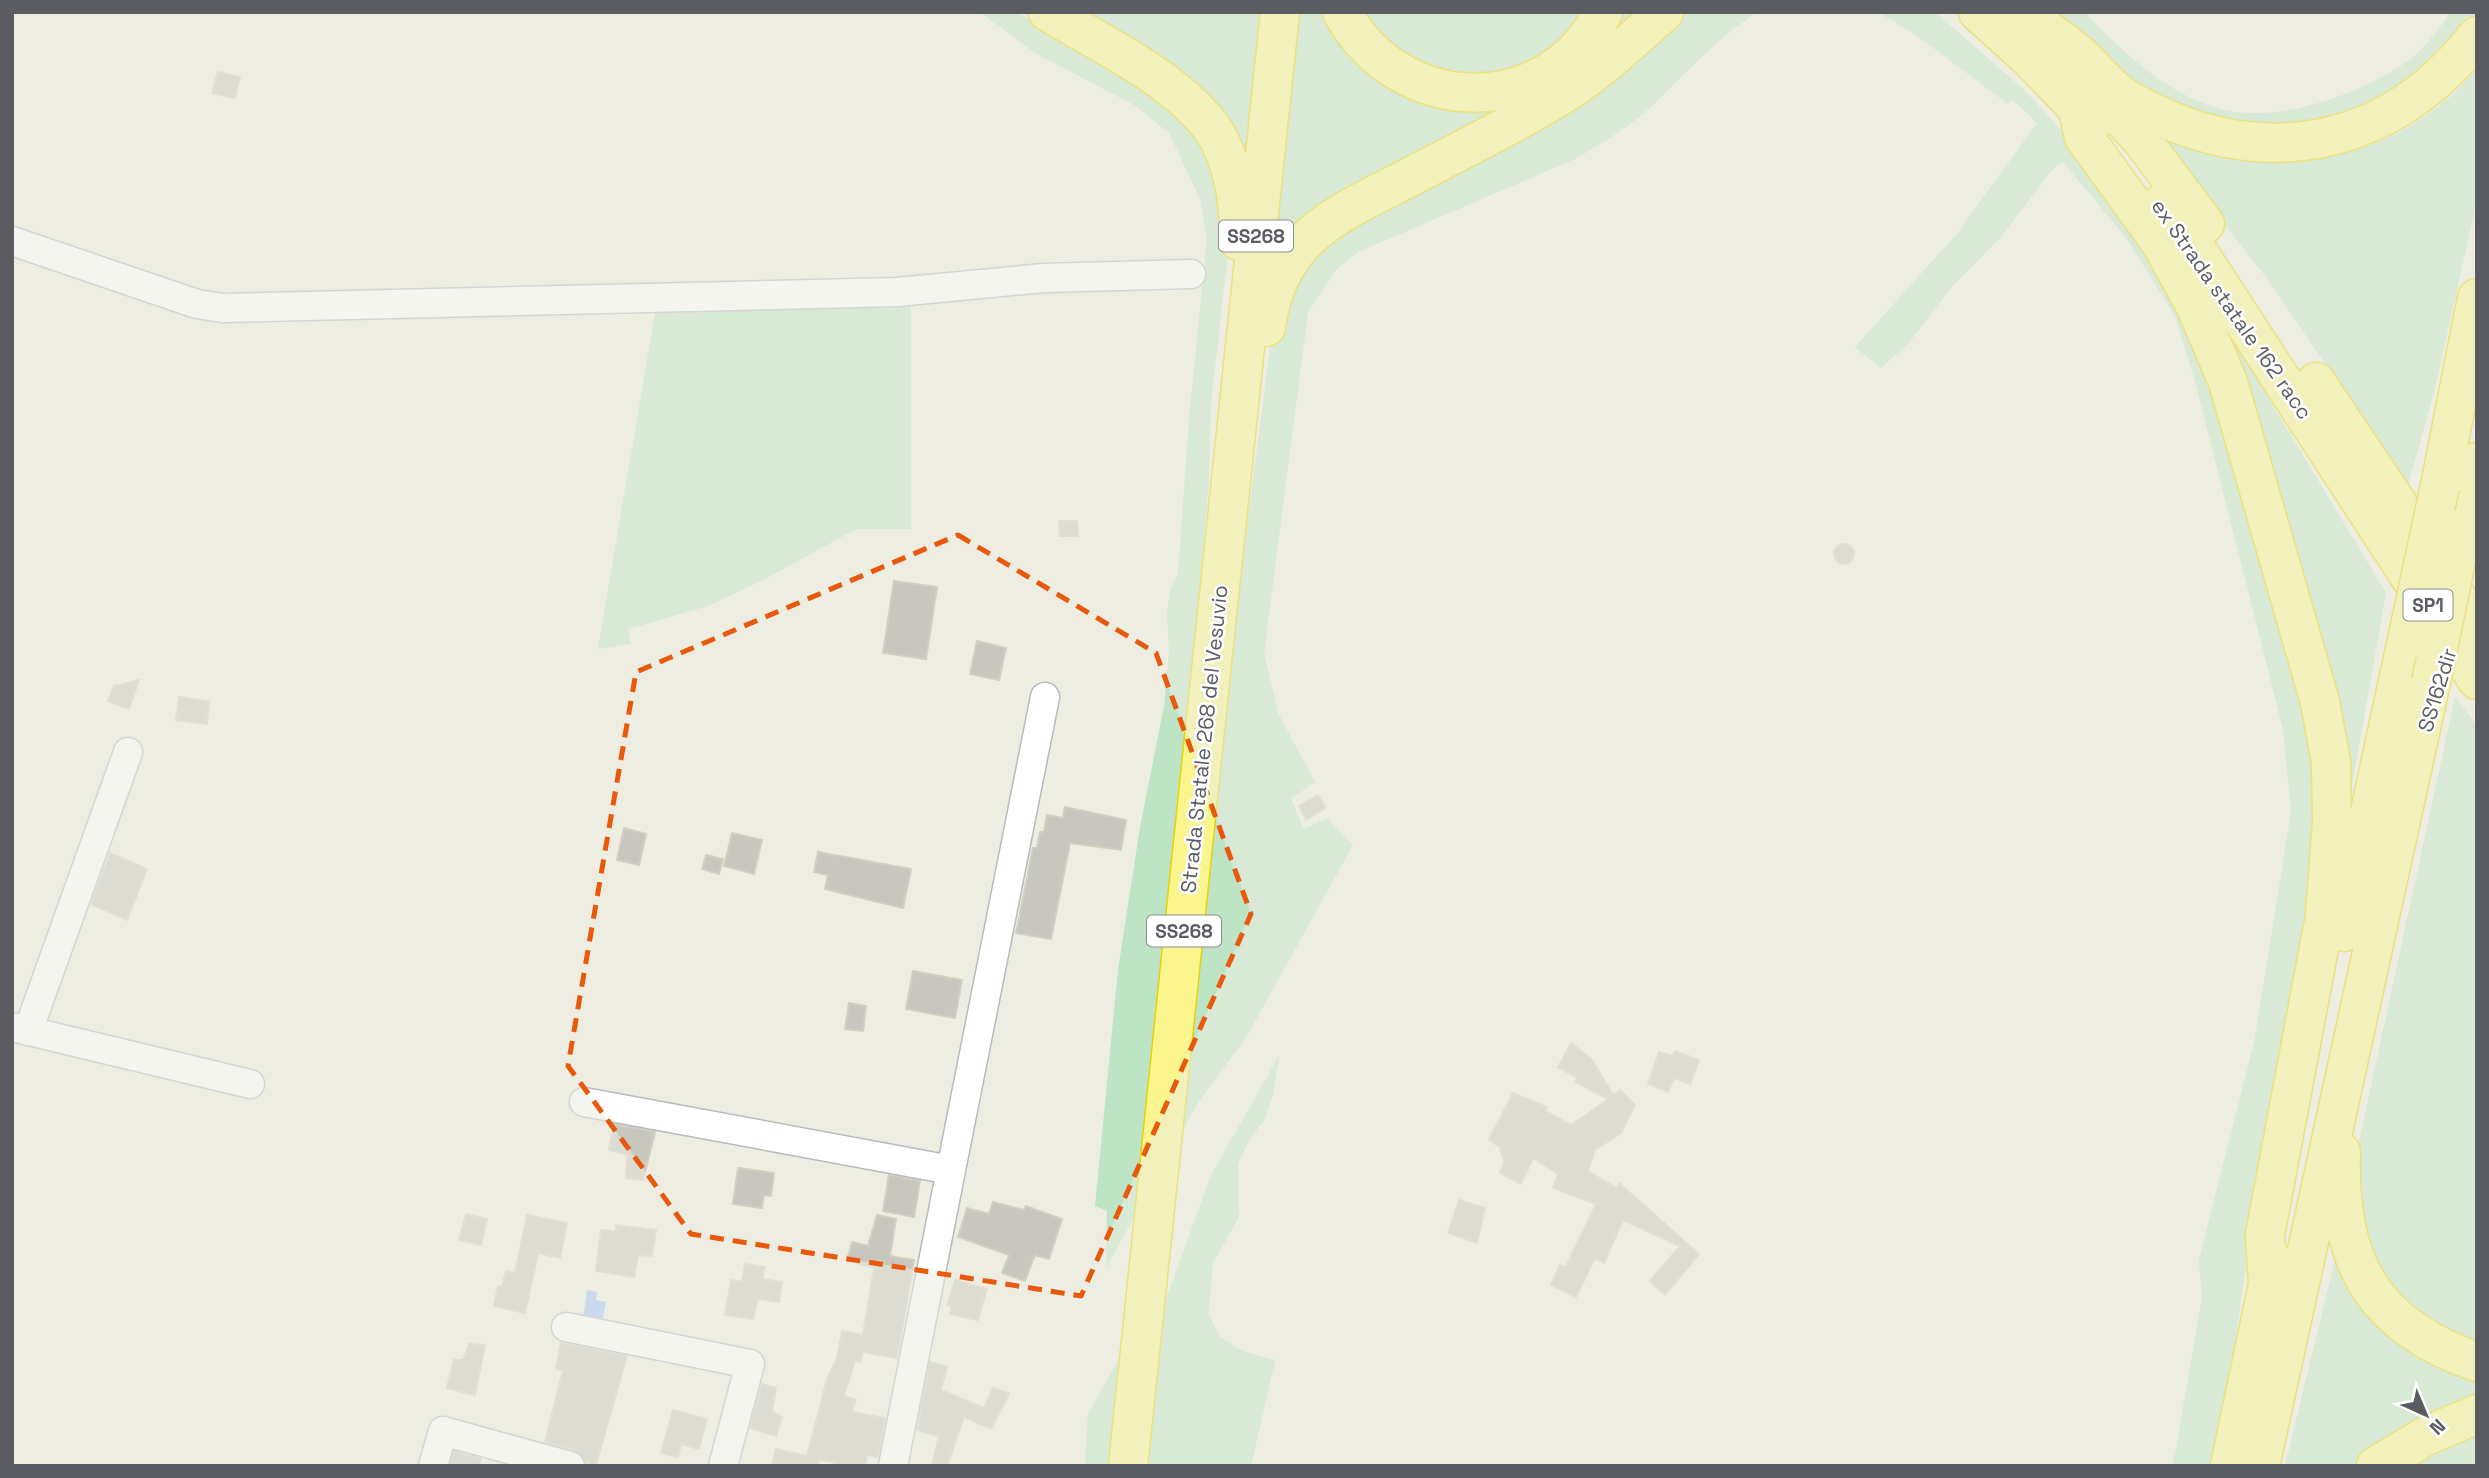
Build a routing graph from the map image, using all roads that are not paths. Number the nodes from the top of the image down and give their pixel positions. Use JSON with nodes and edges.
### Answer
{"nodes":[{"id":1,"x":1048,"y":12,"type":"edge"},
{"id":2,"x":1280,"y":12,"type":"edge"},
{"id":3,"x":1342,"y":12,"type":"edge"},
{"id":4,"x":1603,"y":12,"type":"edge"},
{"id":5,"x":1664,"y":12,"type":"edge"},
{"id":6,"x":1954,"y":12,"type":"edge"},
{"id":7,"x":1978,"y":12,"type":"edge"},
{"id":8,"x":2018,"y":12,"type":"edge"},
{"id":9,"x":2477,"y":36,"type":"edge"},
{"id":10,"x":2030,"y":59,"type":"junction"},
{"id":11,"x":2077,"y":106,"type":"junction"},
{"id":12,"x":12,"y":240,"type":"edge"},
{"id":13,"x":1191,"y":274,"type":"dead end"},
{"id":14,"x":2477,"y":298,"type":"edge"},
{"id":15,"x":1233,"y":459,"type":"junction"},
{"id":16,"x":2477,"y":461,"type":"edge"},
{"id":17,"x":2391,"y":521,"type":"junction"},
{"id":18,"x":1226,"y":524,"type":"junction"},
{"id":19,"x":2477,"y":563,"type":"edge"},
{"id":20,"x":2470,"y":619,"type":"edge"},
{"id":21,"x":2477,"y":680,"type":"edge"},
{"id":22,"x":2435,"y":688,"type":"junction"},
{"id":23,"x":1045,"y":697,"type":"dead end"},
{"id":24,"x":128,"y":752,"type":"dead end"},
{"id":25,"x":20,"y":1029,"type":"edge"},
{"id":26,"x":2344,"y":1072,"type":"junction"},
{"id":27,"x":250,"y":1084,"type":"dead end"},
{"id":28,"x":584,"y":1102,"type":"dead end"},
{"id":29,"x":951,"y":1170,"type":"junction"},
{"id":30,"x":2268,"y":1284,"type":"junction"},
{"id":31,"x":566,"y":1327,"type":"dead end"},
{"id":32,"x":2477,"y":1362,"type":"edge"},
{"id":33,"x":2477,"y":1414,"type":"edge"},
{"id":34,"x":503,"y":1457,"type":"edge"},
{"id":35,"x":433,"y":1466,"type":"edge"},
{"id":36,"x":570,"y":1466,"type":"edge"},
{"id":37,"x":723,"y":1466,"type":"edge"},
{"id":38,"x":892,"y":1466,"type":"edge"},
{"id":39,"x":1128,"y":1466,"type":"edge"},
{"id":40,"x":2230,"y":1466,"type":"edge"},
{"id":41,"x":2260,"y":1466,"type":"edge"},
{"id":42,"x":2376,"y":1466,"type":"edge"}],
"edges":[{"from":1,"to":15,"type":"highway"},
{"from":2,"to":15,"type":"highway","name":"Strada Statale 268 del Vesuvio","number":"SS268"},
{"from":3,"to":4,"type":"highway"},
{"from":5,"to":18,"type":"highway"},
{"from":6,"to":10,"type":"highway"},
{"from":7,"to":10,"type":"highway","name":"ex Strada statale 162 racc"},
{"from":8,"to":9,"type":"highway"},
{"from":8,"to":17,"type":"highway","name":"ex Strada statale 162 racc"},
{"from":10,"to":11,"type":"highway","name":"ex Strada statale 162 racc"},
{"from":11,"to":17,"type":"highway","name":"ex Strada statale 162 racc"},
{"from":11,"to":30,"type":"highway"},
{"from":12,"to":13,"type":"street"},
{"from":14,"to":30,"type":"highway","bridge":true},
{"from":15,"to":18,"type":"highway","name":"Strada Statale 268 del Vesuvio","number":"SS268"},
{"from":16,"to":22,"type":"highway","bridge":true},
{"from":17,"to":20,"type":"highway"},
{"from":17,"to":21,"type":"highway","number":"SP1"},
{"from":18,"to":39,"type":"highway","name":"Strada Statale 268 del Vesuvio","number":"SS268"},
{"from":19,"to":20,"type":"highway","name":"SS162dir"},
{"from":20,"to":22,"type":"highway","name":"SS162dir"},
{"from":22,"to":26,"type":"highway","name":"SS162dir"},
{"from":23,"to":29,"type":"street"},
{"from":24,"to":25,"type":"street"},
{"from":25,"to":27,"type":"street"},
{"from":26,"to":32,"type":"highway"},
{"from":26,"to":41,"type":"highway"},
{"from":28,"to":29,"type":"street"},
{"from":29,"to":38,"type":"street"},
{"from":30,"to":40,"type":"highway"},
{"from":31,"to":37,"type":"street"},
{"from":33,"to":42,"type":"highway"},
{"from":34,"to":35,"type":"street"},
{"from":34,"to":36,"type":"street"}]}
